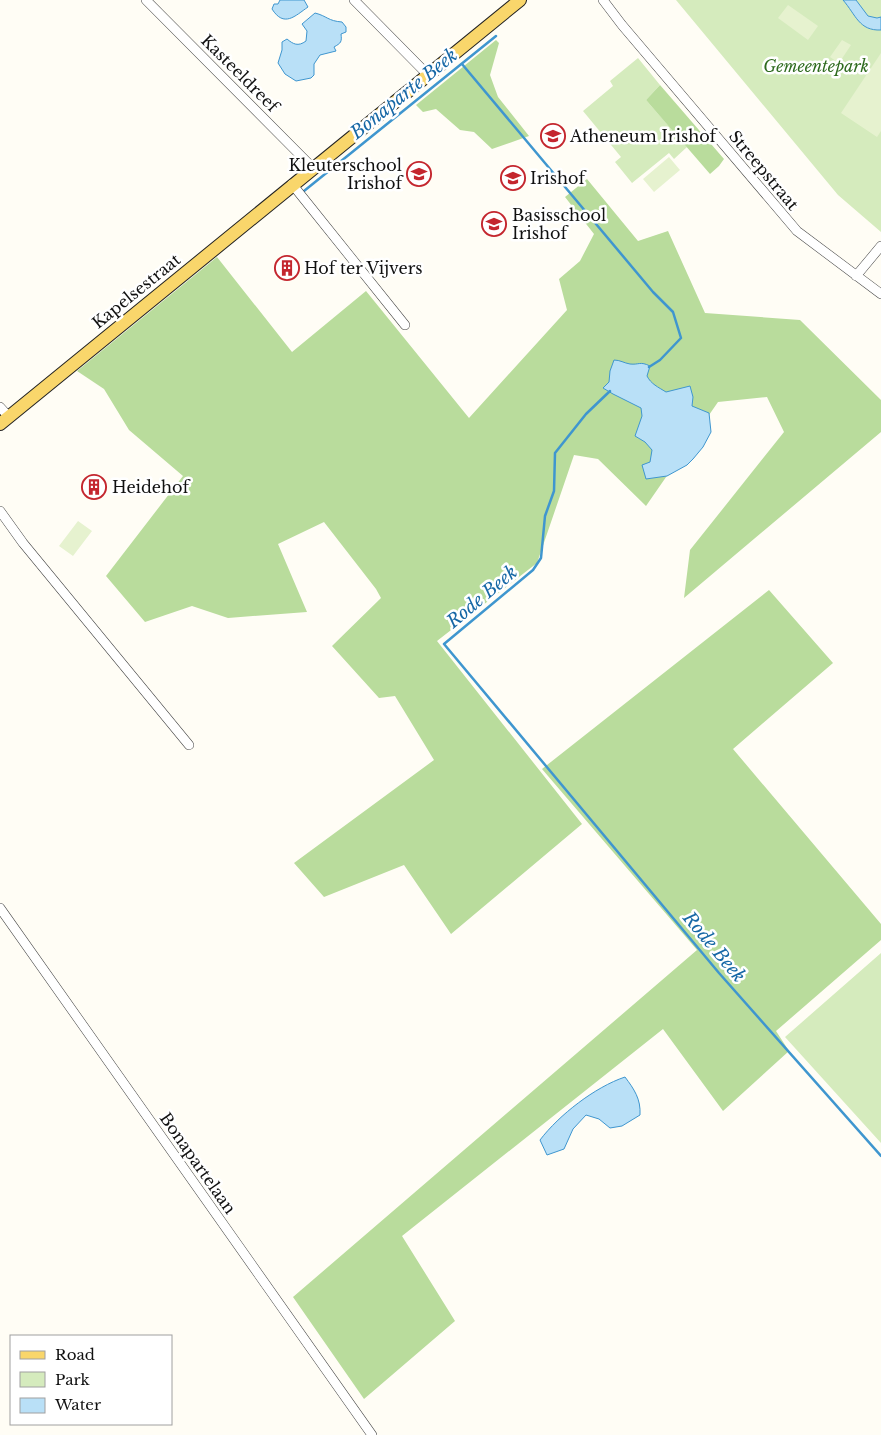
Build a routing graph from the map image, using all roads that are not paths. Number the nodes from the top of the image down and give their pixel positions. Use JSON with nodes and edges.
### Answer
{"nodes":[{"id":1,"x":146,"y":0,"type":"edge"},
{"id":2,"x":354,"y":0,"type":"edge"},
{"id":3,"x":520,"y":0,"type":"edge"},
{"id":4,"x":603,"y":0,"type":"edge"},
{"id":5,"x":427,"y":74,"type":"junction"},
{"id":6,"x":313,"y":168,"type":"junction"},
{"id":7,"x":292,"y":184,"type":"junction"},
{"id":8,"x":881,"y":246,"type":"edge"},
{"id":9,"x":856,"y":276,"type":"junction"},
{"id":10,"x":881,"y":294,"type":"edge"},
{"id":11,"x":404,"y":325,"type":"dead end"},
{"id":12,"x":0,"y":407,"type":"edge"},
{"id":13,"x":4,"y":420,"type":"edge"},
{"id":14,"x":0,"y":511,"type":"edge"},
{"id":15,"x":189,"y":745,"type":"dead end"},
{"id":16,"x":0,"y":908,"type":"edge"},
{"id":17,"x":372,"y":1435,"type":"edge"}],
"edges":[{"from":1,"to":6,"type":"street","name":"Kasteeldreef"},
{"from":2,"to":5,"type":"street"},
{"from":3,"to":5,"type":"main road","name":"Kapelsestraat"},
{"from":4,"to":9,"type":"street","name":"Streepstraat"},
{"from":5,"to":6,"type":"main road","name":"Kapelsestraat"},
{"from":6,"to":7,"type":"main road","name":"Kapelsestraat"},
{"from":7,"to":11,"type":"street"},
{"from":7,"to":13,"type":"main road","name":"Kapelsestraat"},
{"from":8,"to":9,"type":"street"},
{"from":9,"to":10,"type":"street","name":"Streepstraat"},
{"from":12,"to":13,"type":"street"},
{"from":14,"to":15,"type":"street"},
{"from":16,"to":17,"type":"street","name":"Bonapartelaan"}]}
